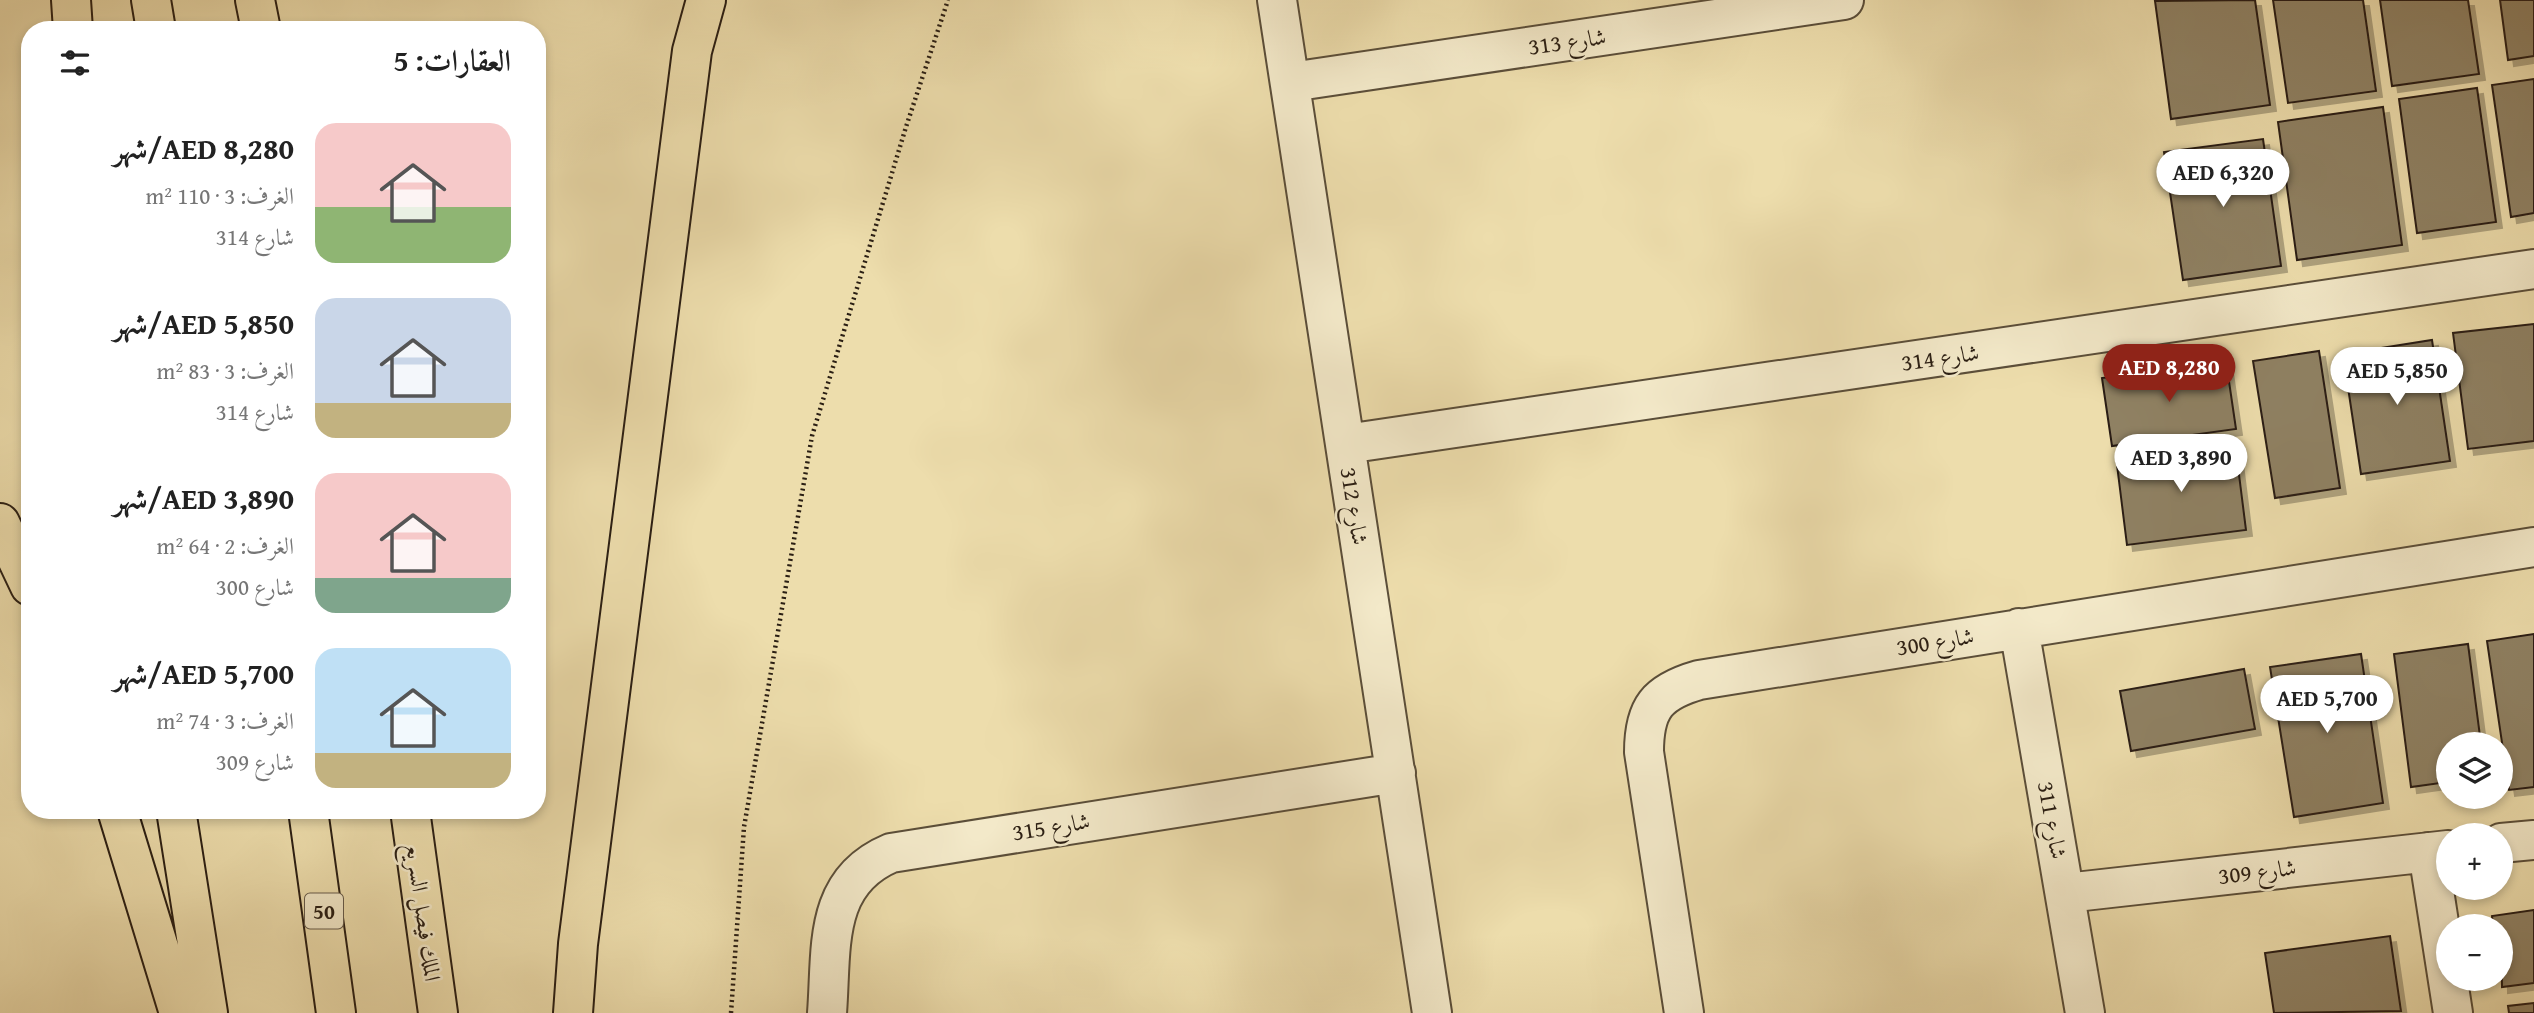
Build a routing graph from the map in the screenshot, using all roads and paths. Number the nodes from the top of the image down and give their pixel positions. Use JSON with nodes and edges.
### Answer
{"nodes":[{"id":1,"x":71,"y":0,"type":"edge"},
{"id":2,"x":150,"y":0,"type":"edge"},
{"id":3,"x":254,"y":0,"type":"edge"},
{"id":4,"x":706,"y":0,"type":"edge"},
{"id":5,"x":948,"y":0,"type":"edge"},
{"id":6,"x":1277,"y":0,"type":"edge"},
{"id":7,"x":1843,"y":0,"type":"edge"},
{"id":8,"x":72,"y":21,"type":"edge"},
{"id":9,"x":154,"y":21,"type":"edge"},
{"id":10,"x":259,"y":21,"type":"edge"},
{"id":11,"x":1291,"y":82,"type":"junction"},
{"id":12,"x":2534,"y":270,"type":"edge"},
{"id":13,"x":1346,"y":444,"type":"junction"},
{"id":14,"x":0,"y":523,"type":"edge"},
{"id":15,"x":2534,"y":547,"type":"edge"},
{"id":16,"x":21,"y":567,"type":"edge"},
{"id":17,"x":2019,"y":628,"type":"junction"},
{"id":18,"x":1396,"y":773,"type":"junction"},
{"id":19,"x":120,"y":819,"type":"edge"},
{"id":20,"x":177,"y":819,"type":"edge"},
{"id":21,"x":309,"y":819,"type":"edge"},
{"id":22,"x":411,"y":819,"type":"edge"},
{"id":23,"x":2534,"y":840,"type":"edge"},
{"id":24,"x":2513,"y":843,"type":"edge"},
{"id":25,"x":2436,"y":851,"type":"edge"},
{"id":26,"x":2066,"y":893,"type":"junction"},
{"id":27,"x":2443,"y":900,"type":"edge"},
{"id":28,"x":179,"y":1013,"type":"edge"},
{"id":29,"x":208,"y":1013,"type":"edge"},
{"id":30,"x":336,"y":1013,"type":"edge"},
{"id":31,"x":438,"y":1013,"type":"edge"},
{"id":32,"x":573,"y":1013,"type":"edge"},
{"id":33,"x":731,"y":1013,"type":"edge"},
{"id":34,"x":827,"y":1013,"type":"edge"},
{"id":35,"x":1432,"y":1013,"type":"edge"},
{"id":36,"x":1684,"y":1013,"type":"edge"},
{"id":37,"x":2085,"y":1013,"type":"edge"},
{"id":38,"x":2453,"y":1013,"type":"edge"}],
"edges":[{"from":1,"to":8,"type":"highway"},
{"from":2,"to":9,"type":"highway"},
{"from":3,"to":10,"type":"highway"},
{"from":4,"to":32,"type":"highway"},
{"from":5,"to":33,"type":"path"},
{"from":6,"to":11,"type":"street","name":"شارع 312"},
{"from":7,"to":11,"type":"street","name":"شارع 313"},
{"from":11,"to":13,"type":"street","name":"شارع 312"},
{"from":12,"to":13,"type":"street","name":"شارع 314"},
{"from":13,"to":18,"type":"street","name":"شارع 312"},
{"from":14,"to":16,"type":"highway"},
{"from":15,"to":17,"type":"street","name":"شارع 300"},
{"from":17,"to":26,"type":"street","name":"شارع 311"},
{"from":17,"to":36,"type":"street","name":"شارع 300"},
{"from":18,"to":34,"type":"street","name":"شارع 315"},
{"from":18,"to":35,"type":"street","name":"شارع 312"},
{"from":19,"to":28,"type":"highway"},
{"from":20,"to":29,"type":"highway"},
{"from":21,"to":30,"type":"highway","number":"50"},
{"from":22,"to":31,"type":"highway","name":"الملك فيصل السريع"},
{"from":23,"to":24,"type":"street"},
{"from":25,"to":26,"type":"street","name":"شارع 309"},
{"from":26,"to":37,"type":"street","name":"شارع 311"},
{"from":27,"to":38,"type":"street"}]}
